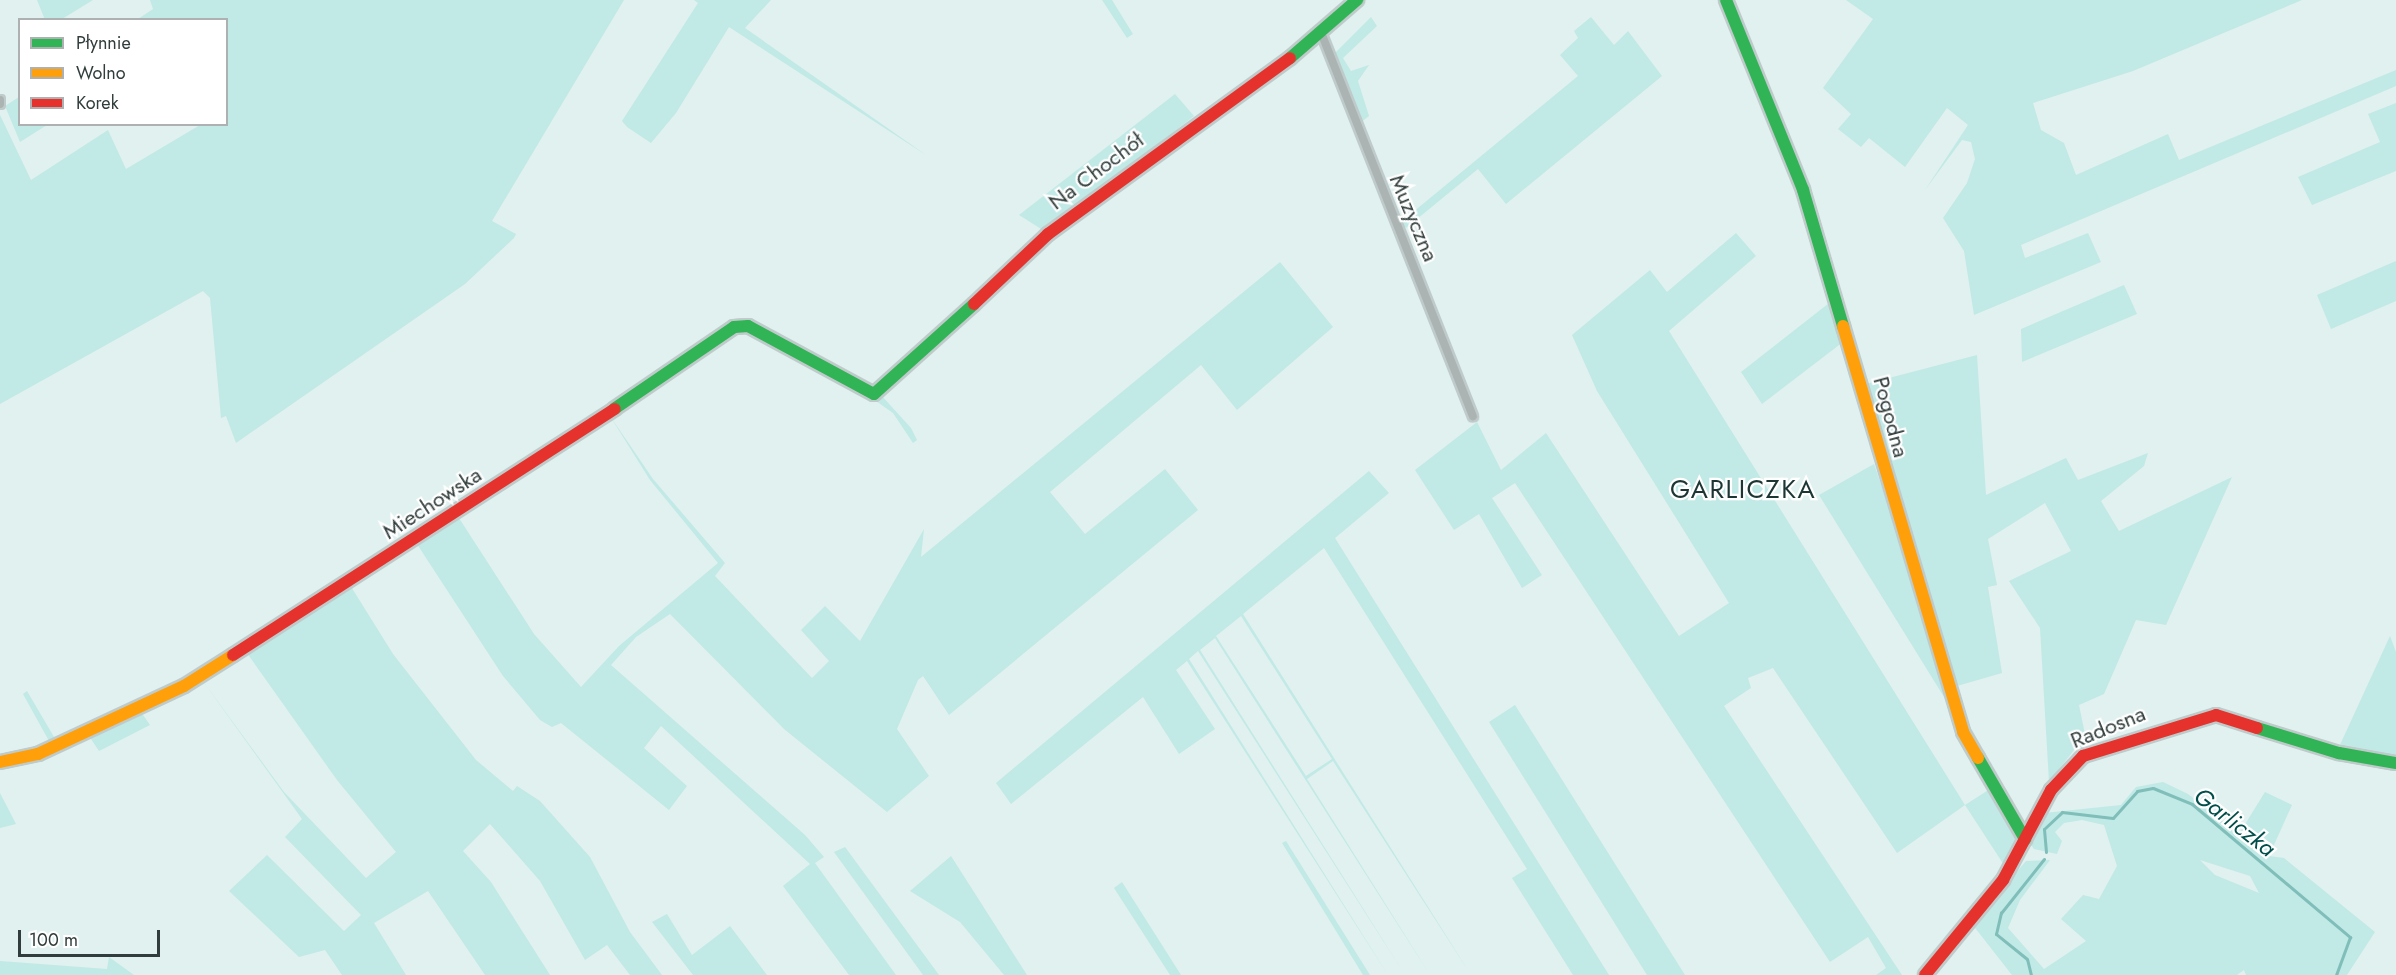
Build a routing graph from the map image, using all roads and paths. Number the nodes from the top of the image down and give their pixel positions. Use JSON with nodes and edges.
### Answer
{"nodes":[{"id":1,"x":1357,"y":0,"type":"edge"},
{"id":2,"x":1726,"y":0,"type":"edge"},
{"id":3,"x":1322,"y":36,"type":"junction"},
{"id":4,"x":874,"y":394,"type":"joint"},
{"id":5,"x":1473,"y":416,"type":"dead end"},
{"id":6,"x":0,"y":762,"type":"edge"},
{"id":7,"x":2396,"y":763,"type":"edge"},
{"id":8,"x":2025,"y":839,"type":"junction"},
{"id":9,"x":1925,"y":975,"type":"edge"}],
"edges":[{"from":1,"to":3,"type":"street","name":"Na Chochół"},
{"from":2,"to":8,"type":"street","name":"Pogodna"},
{"from":3,"to":4,"type":"street","name":"Na Chochół"},
{"from":3,"to":5,"type":"street","name":"Muzyczna"},
{"from":4,"to":6,"type":"street","name":"Miechowska"},
{"from":7,"to":8,"type":"street","name":"Radosna"},
{"from":8,"to":9,"type":"street","name":"Radosna"}]}
